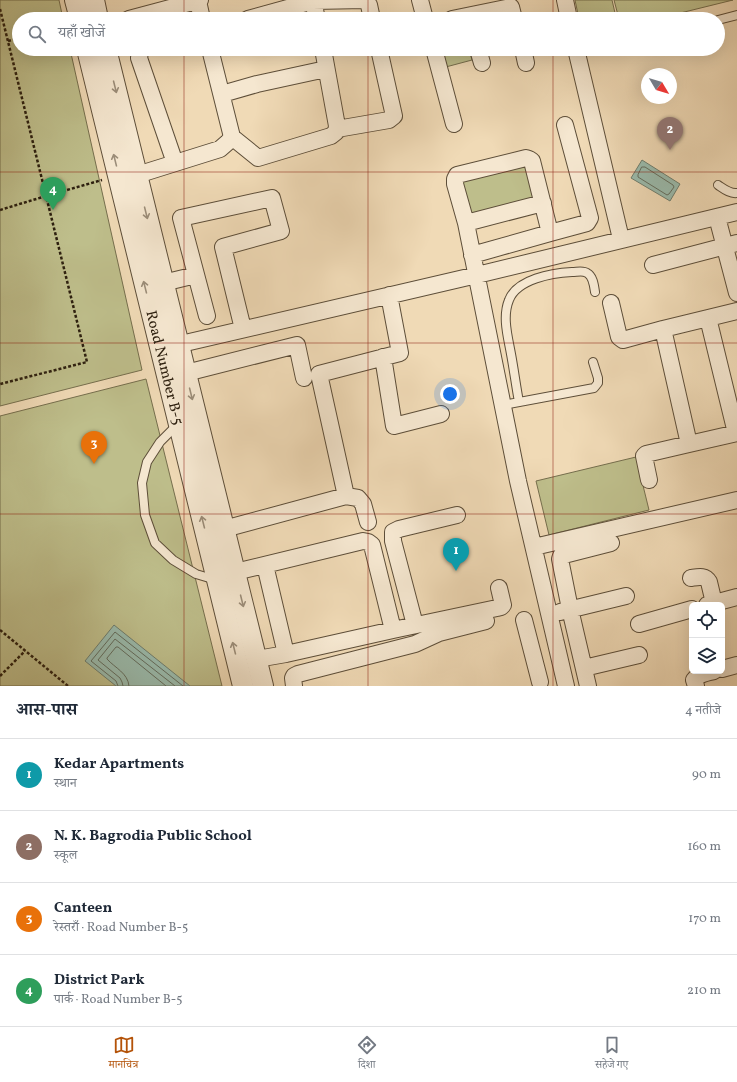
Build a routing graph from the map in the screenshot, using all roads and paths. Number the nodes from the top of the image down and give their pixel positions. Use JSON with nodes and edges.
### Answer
{"nodes":[{"id":1,"x":75,"y":0,"type":"edge"},
{"id":2,"x":94,"y":0,"type":"edge"},
{"id":3,"x":199,"y":0,"type":"edge"},
{"id":4,"x":420,"y":0,"type":"edge"},
{"id":5,"x":565,"y":0,"type":"edge"},
{"id":6,"x":313,"y":1,"type":"edge"},
{"id":7,"x":0,"y":9,"type":"edge"},
{"id":8,"x":78,"y":12,"type":"edge"},
{"id":9,"x":97,"y":12,"type":"edge"},
{"id":10,"x":155,"y":12,"type":"edge"},
{"id":11,"x":201,"y":12,"type":"edge"},
{"id":12,"x":273,"y":12,"type":"edge"},
{"id":13,"x":315,"y":12,"type":"edge"},
{"id":14,"x":370,"y":12,"type":"edge"},
{"id":15,"x":423,"y":12,"type":"edge"},
{"id":16,"x":490,"y":12,"type":"edge"},
{"id":17,"x":512,"y":12,"type":"edge"},
{"id":18,"x":568,"y":12,"type":"edge"},
{"id":19,"x":737,"y":15,"type":"edge"},
{"id":20,"x":725,"y":18,"type":"edge"},
{"id":21,"x":12,"y":40,"type":"edge"},
{"id":22,"x":8,"y":41,"type":"junction"},
{"id":23,"x":89,"y":56,"type":"edge"},
{"id":24,"x":107,"y":56,"type":"edge"},
{"id":25,"x":139,"y":56,"type":"edge"},
{"id":26,"x":212,"y":56,"type":"edge"},
{"id":27,"x":323,"y":56,"type":"edge"},
{"id":28,"x":381,"y":56,"type":"edge"},
{"id":29,"x":436,"y":56,"type":"edge"},
{"id":30,"x":577,"y":56,"type":"edge"},
{"id":31,"x":326,"y":70,"type":"junction"},
{"id":32,"x":222,"y":94,"type":"junction"},
{"id":33,"x":454,"y":124,"type":"dead end"},
{"id":34,"x":565,"y":125,"type":"dead end"},
{"id":35,"x":337,"y":129,"type":"junction"},
{"id":36,"x":232,"y":137,"type":"junction"},
{"id":37,"x":175,"y":163,"type":"junction"},
{"id":38,"x":128,"y":176,"type":"junction"},
{"id":39,"x":718,"y":185,"type":"dead end"},
{"id":40,"x":737,"y":193,"type":"edge"},
{"id":41,"x":46,"y":196,"type":"junction"},
{"id":42,"x":543,"y":203,"type":"junction"},
{"id":43,"x":0,"y":210,"type":"edge"},
{"id":44,"x":737,"y":212,"type":"edge"},
{"id":45,"x":717,"y":217,"type":"junction"},
{"id":46,"x":466,"y":223,"type":"junction"},
{"id":47,"x":550,"y":233,"type":"junction"},
{"id":48,"x":621,"y":239,"type":"junction"},
{"id":49,"x":731,"y":245,"type":"edge"},
{"id":50,"x":472,"y":255,"type":"junction"},
{"id":51,"x":543,"y":258,"type":"junction"},
{"id":52,"x":562,"y":263,"type":"junction"},
{"id":53,"x":653,"y":265,"type":"dead end"},
{"id":54,"x":196,"y":275,"type":"junction"},
{"id":55,"x":477,"y":275,"type":"junction"},
{"id":56,"x":545,"y":276,"type":"junction"},
{"id":57,"x":164,"y":283,"type":"junction"},
{"id":58,"x":595,"y":292,"type":"dead end"},
{"id":59,"x":737,"y":293,"type":"edge"},
{"id":60,"x":389,"y":295,"type":"junction"},
{"id":61,"x":611,"y":303,"type":"dead end"},
{"id":62,"x":737,"y":311,"type":"edge"},
{"id":63,"x":207,"y":316,"type":"dead end"},
{"id":64,"x":708,"y":318,"type":"junction"},
{"id":65,"x":663,"y":329,"type":"junction"},
{"id":66,"x":243,"y":330,"type":"junction"},
{"id":67,"x":170,"y":347,"type":"junction"},
{"id":68,"x":383,"y":358,"type":"junction"},
{"id":69,"x":594,"y":362,"type":"dead end"},
{"id":70,"x":186,"y":373,"type":"junction"},
{"id":71,"x":311,"y":376,"type":"junction"},
{"id":72,"x":0,"y":384,"type":"edge"},
{"id":73,"x":519,"y":402,"type":"junction"},
{"id":74,"x":503,"y":405,"type":"junction"},
{"id":75,"x":441,"y":414,"type":"dead end"},
{"id":76,"x":179,"y":422,"type":"junction"},
{"id":77,"x":736,"y":433,"type":"edge"},
{"id":78,"x":689,"y":444,"type":"junction"},
{"id":79,"x":649,"y":480,"type":"dead end"},
{"id":80,"x":346,"y":496,"type":"junction"},
{"id":81,"x":737,"y":500,"type":"edge"},
{"id":82,"x":457,"y":515,"type":"dead end"},
{"id":83,"x":368,"y":522,"type":"dead end"},
{"id":84,"x":224,"y":529,"type":"junction"},
{"id":85,"x":612,"y":543,"type":"dead end"},
{"id":86,"x":534,"y":547,"type":"junction"},
{"id":87,"x":265,"y":565,"type":"junction"},
{"id":88,"x":235,"y":572,"type":"junction"},
{"id":89,"x":691,"y":578,"type":"dead end"},
{"id":90,"x":217,"y":580,"type":"junction"},
{"id":91,"x":499,"y":588,"type":"dead end"},
{"id":92,"x":626,"y":596,"type":"dead end"},
{"id":93,"x":737,"y":597,"type":"edge"},
{"id":94,"x":710,"y":602,"type":"edge"},
{"id":95,"x":718,"y":602,"type":"edge"},
{"id":96,"x":570,"y":609,"type":"junction"},
{"id":97,"x":689,"y":610,"type":"edge"},
{"id":98,"x":549,"y":614,"type":"junction"},
{"id":99,"x":496,"y":618,"type":"dead end"},
{"id":100,"x":524,"y":620,"type":"dead end"},
{"id":101,"x":639,"y":624,"type":"dead end"},
{"id":102,"x":415,"y":625,"type":"junction"},
{"id":103,"x":0,"y":630,"type":"edge"},
{"id":104,"x":393,"y":630,"type":"junction"},
{"id":105,"x":555,"y":641,"type":"junction"},
{"id":106,"x":530,"y":646,"type":"junction"},
{"id":107,"x":25,"y":651,"type":"junction"},
{"id":108,"x":286,"y":654,"type":"junction"},
{"id":109,"x":639,"y":656,"type":"dead end"},
{"id":110,"x":256,"y":660,"type":"junction"},
{"id":111,"x":737,"y":665,"type":"edge"},
{"id":112,"x":584,"y":668,"type":"junction"},
{"id":113,"x":725,"y":668,"type":"edge"},
{"id":114,"x":703,"y":674,"type":"edge"},
{"id":115,"x":0,"y":676,"type":"edge"},
{"id":116,"x":540,"y":682,"type":"dead end"},
{"id":117,"x":68,"y":686,"type":"edge"},
{"id":118,"x":243,"y":686,"type":"edge"},
{"id":119,"x":263,"y":686,"type":"edge"},
{"id":120,"x":294,"y":686,"type":"edge"},
{"id":121,"x":566,"y":686,"type":"edge"},
{"id":122,"x":588,"y":686,"type":"edge"},
{"id":123,"x":696,"y":686,"type":"edge"}],
"edges":[{"from":1,"to":8,"type":"street"},
{"from":2,"to":9,"type":"street"},
{"from":3,"to":10,"type":"street"},
{"from":3,"to":11,"type":"street"},
{"from":4,"to":15,"type":"street"},
{"from":5,"to":18,"type":"street"},
{"from":6,"to":12,"type":"street"},
{"from":6,"to":13,"type":"street"},
{"from":6,"to":14,"type":"street"},
{"from":7,"to":22,"type":"path"},
{"from":16,"to":17,"type":"street"},
{"from":19,"to":20,"type":"lane"},
{"from":21,"to":22,"type":"path"},
{"from":22,"to":41,"type":"path"},
{"from":38,"to":23,"type":"street","name":"Road Number B-5","one_way":true},
{"from":24,"to":38,"type":"street","one_way":true},
{"from":25,"to":37,"type":"street"},
{"from":26,"to":32,"type":"street"},
{"from":27,"to":31,"type":"street"},
{"from":28,"to":35,"type":"street"},
{"from":29,"to":33,"type":"street"},
{"from":30,"to":48,"type":"street"},
{"from":31,"to":32,"type":"street"},
{"from":31,"to":35,"type":"street"},
{"from":32,"to":36,"type":"street"},
{"from":34,"to":47,"type":"street"},
{"from":35,"to":36,"type":"street"},
{"from":36,"to":37,"type":"street"},
{"from":37,"to":38,"type":"street"},
{"from":38,"to":41,"type":"path"},
{"from":38,"to":57,"type":"street","one_way":true},
{"from":67,"to":38,"type":"street","name":"Road Number B-5","one_way":true},
{"from":39,"to":40,"type":"lane"},
{"from":41,"to":43,"type":"path"},
{"from":41,"to":72,"type":"path"},
{"from":42,"to":46,"type":"street"},
{"from":42,"to":46,"type":"street"},
{"from":42,"to":47,"type":"street"},
{"from":44,"to":45,"type":"street"},
{"from":45,"to":48,"type":"street"},
{"from":45,"to":49,"type":"street"},
{"from":46,"to":50,"type":"street"},
{"from":47,"to":50,"type":"street"},
{"from":48,"to":52,"type":"street"},
{"from":49,"to":53,"type":"street"},
{"from":49,"to":59,"type":"street"},
{"from":50,"to":55,"type":"street"},
{"from":51,"to":52,"type":"street"},
{"from":51,"to":55,"type":"street"},
{"from":51,"to":56,"type":"lane"},
{"from":52,"to":56,"type":"lane"},
{"from":52,"to":58,"type":"lane"},
{"from":54,"to":57,"type":"street"},
{"from":54,"to":63,"type":"street"},
{"from":54,"to":66,"type":"street"},
{"from":55,"to":60,"type":"street"},
{"from":55,"to":74,"type":"street"},
{"from":56,"to":73,"type":"lane"},
{"from":57,"to":67,"type":"street"},
{"from":60,"to":66,"type":"street"},
{"from":60,"to":68,"type":"street"},
{"from":61,"to":65,"type":"street"},
{"from":62,"to":64,"type":"street"},
{"from":64,"to":65,"type":"street"},
{"from":64,"to":77,"type":"street"},
{"from":65,"to":78,"type":"street"},
{"from":66,"to":67,"type":"street"},
{"from":67,"to":70,"type":"street"},
{"from":67,"to":76,"type":"street","name":"Road Number B-5"},
{"from":68,"to":71,"type":"street"},
{"from":68,"to":75,"type":"street"},
{"from":69,"to":73,"type":"lane"},
{"from":70,"to":71,"type":"street"},
{"from":70,"to":84,"type":"street","one_way":true},
{"from":71,"to":80,"type":"street"},
{"from":73,"to":74,"type":"lane"},
{"from":74,"to":86,"type":"street"},
{"from":90,"to":76,"type":"street","name":"Road Number B-5","one_way":true},
{"from":76,"to":90,"type":"lane"},
{"from":77,"to":78,"type":"street"},
{"from":78,"to":79,"type":"street"},
{"from":80,"to":83,"type":"street"},
{"from":80,"to":84,"type":"street"},
{"from":81,"to":86,"type":"street"},
{"from":82,"to":102,"type":"street"},
{"from":84,"to":88,"type":"street"},
{"from":85,"to":96,"type":"street"},
{"from":86,"to":98,"type":"street"},
{"from":87,"to":88,"type":"street"},
{"from":87,"to":104,"type":"street"},
{"from":87,"to":108,"type":"street"},
{"from":88,"to":110,"type":"street","one_way":true},
{"from":89,"to":94,"type":"street"},
{"from":118,"to":90,"type":"street","name":"Road Number B-5","one_way":true},
{"from":91,"to":102,"type":"street"},
{"from":92,"to":96,"type":"street"},
{"from":93,"to":95,"type":"street"},
{"from":96,"to":98,"type":"street"},
{"from":96,"to":112,"type":"street"},
{"from":97,"to":101,"type":"street"},
{"from":98,"to":105,"type":"street"},
{"from":99,"to":120,"type":"street"},
{"from":100,"to":106,"type":"street"},
{"from":102,"to":104,"type":"street"},
{"from":103,"to":107,"type":"path"},
{"from":104,"to":108,"type":"street"},
{"from":105,"to":106,"type":"street"},
{"from":105,"to":121,"type":"street"},
{"from":106,"to":116,"type":"street"},
{"from":107,"to":115,"type":"path"},
{"from":107,"to":117,"type":"path"},
{"from":108,"to":110,"type":"street"},
{"from":109,"to":112,"type":"street"},
{"from":110,"to":119,"type":"street"},
{"from":111,"to":113,"type":"street"},
{"from":112,"to":122,"type":"street"},
{"from":114,"to":123,"type":"street"}]}
